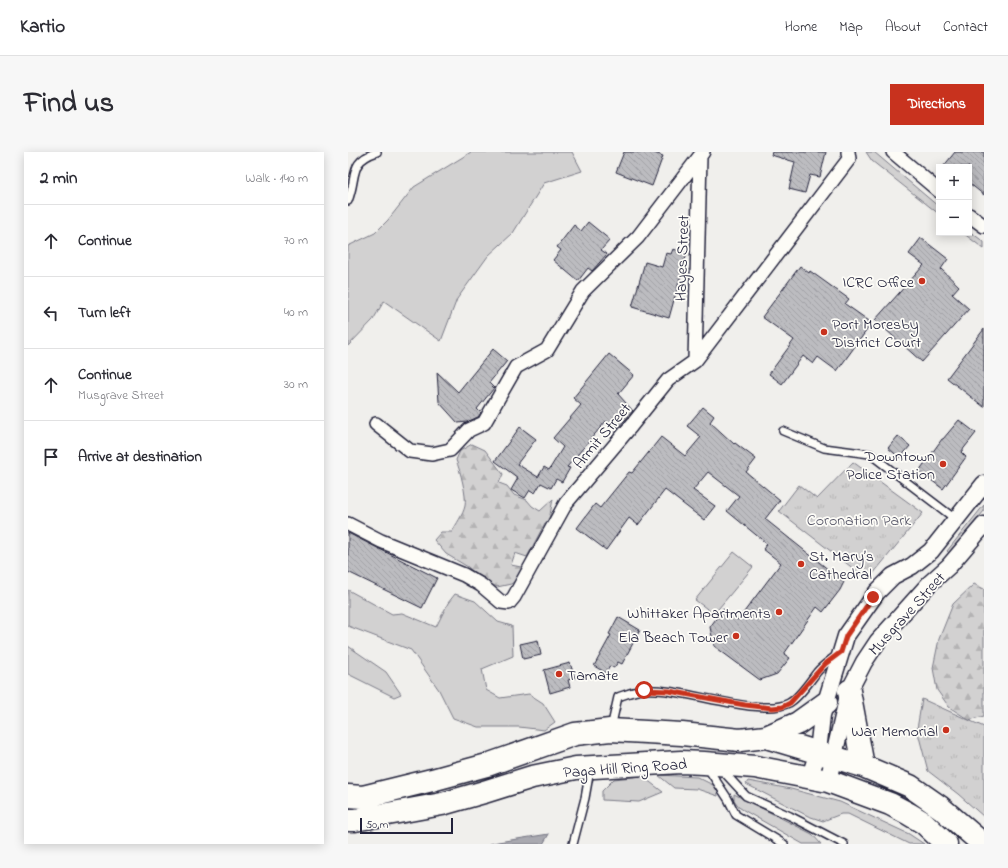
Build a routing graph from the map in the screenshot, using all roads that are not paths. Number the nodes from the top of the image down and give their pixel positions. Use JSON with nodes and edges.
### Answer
{"nodes":[{"id":1,"x":377,"y":152,"type":"edge"},
{"id":2,"x":893,"y":152,"type":"edge"},
{"id":3,"x":702,"y":154,"type":"edge"},
{"id":4,"x":848,"y":155,"type":"edge"},
{"id":5,"x":936,"y":188,"type":"edge"},
{"id":6,"x":348,"y":201,"type":"edge"},
{"id":7,"x":972,"y":217,"type":"edge"},
{"id":8,"x":984,"y":226,"type":"edge"},
{"id":9,"x":695,"y":361,"type":"junction"},
{"id":10,"x":376,"y":424,"type":"dead end"},
{"id":11,"x":783,"y":431,"type":"dead end"},
{"id":12,"x":984,"y":484,"type":"edge"},
{"id":13,"x":950,"y":515,"type":"dead end"},
{"id":14,"x":348,"y":524,"type":"edge"},
{"id":15,"x":984,"y":525,"type":"edge"},
{"id":16,"x":912,"y":566,"type":"junction"},
{"id":17,"x":929,"y":584,"type":"junction"},
{"id":18,"x":841,"y":652,"type":"junction"},
{"id":19,"x":849,"y":690,"type":"junction"},
{"id":20,"x":826,"y":703,"type":"junction"},
{"id":21,"x":610,"y":730,"type":"junction"},
{"id":22,"x":575,"y":734,"type":"junction"},
{"id":23,"x":759,"y":738,"type":"junction"},
{"id":24,"x":826,"y":754,"type":"junction"},
{"id":25,"x":710,"y":763,"type":"junction"},
{"id":26,"x":863,"y":766,"type":"junction"},
{"id":27,"x":583,"y":767,"type":"junction"},
{"id":28,"x":819,"y":779,"type":"junction"},
{"id":29,"x":348,"y":796,"type":"edge"},
{"id":30,"x":348,"y":820,"type":"edge"},
{"id":31,"x":573,"y":844,"type":"edge"},
{"id":32,"x":784,"y":844,"type":"edge"},
{"id":33,"x":844,"y":844,"type":"edge"},
{"id":34,"x":946,"y":844,"type":"edge"},
{"id":35,"x":983,"y":844,"type":"edge"}],
"edges":[{"from":1,"to":6,"type":"lane"},
{"from":2,"to":5,"type":"street"},
{"from":3,"to":9,"type":"street","name":"Hayes Street"},
{"from":3,"to":10,"type":"street"},
{"from":4,"to":9,"type":"street","name":"Armit Street"},
{"from":7,"to":8,"type":"street"},
{"from":9,"to":14,"type":"street","name":"Armit Street"},
{"from":11,"to":13,"type":"lane"},
{"from":12,"to":16,"type":"street","name":"Musgrave Street"},
{"from":15,"to":17,"type":"street","name":"Musgrave Street"},
{"from":16,"to":17,"type":"street"},
{"from":16,"to":18,"type":"street","name":"Musgrave Street"},
{"from":17,"to":19,"type":"street","name":"Musgrave Street"},
{"from":18,"to":20,"type":"street","name":"Musgrave Street"},
{"from":18,"to":21,"type":"lane"},
{"from":19,"to":24,"type":"street","name":"Musgrave Street"},
{"from":19,"to":26,"type":"highway"},
{"from":20,"to":23,"type":"highway"},
{"from":20,"to":24,"type":"street","name":"Musgrave Street"},
{"from":21,"to":22,"type":"highway","name":"Paga Hill Ring Road"},
{"from":21,"to":23,"type":"highway","name":"Paga Hill Ring Road"},
{"from":22,"to":27,"type":"highway"},
{"from":22,"to":29,"type":"highway","name":"Paga Hill Ring Road"},
{"from":23,"to":24,"type":"highway","name":"Paga Hill Ring Road"},
{"from":24,"to":26,"type":"highway","name":"Paga Hill Ring Road"},
{"from":24,"to":28,"type":"street","name":"Musgrave Street"},
{"from":25,"to":27,"type":"highway","name":"Paga Hill Ring Road"},
{"from":25,"to":28,"type":"highway","name":"Paga Hill Ring Road"},
{"from":25,"to":32,"type":"lane"},
{"from":25,"to":33,"type":"lane"},
{"from":26,"to":35,"type":"highway","name":"Paga Hill Ring Road"},
{"from":27,"to":30,"type":"highway","name":"Paga Hill Ring Road"},
{"from":27,"to":31,"type":"lane"},
{"from":28,"to":34,"type":"highway","name":"Paga Hill Ring Road"}]}
